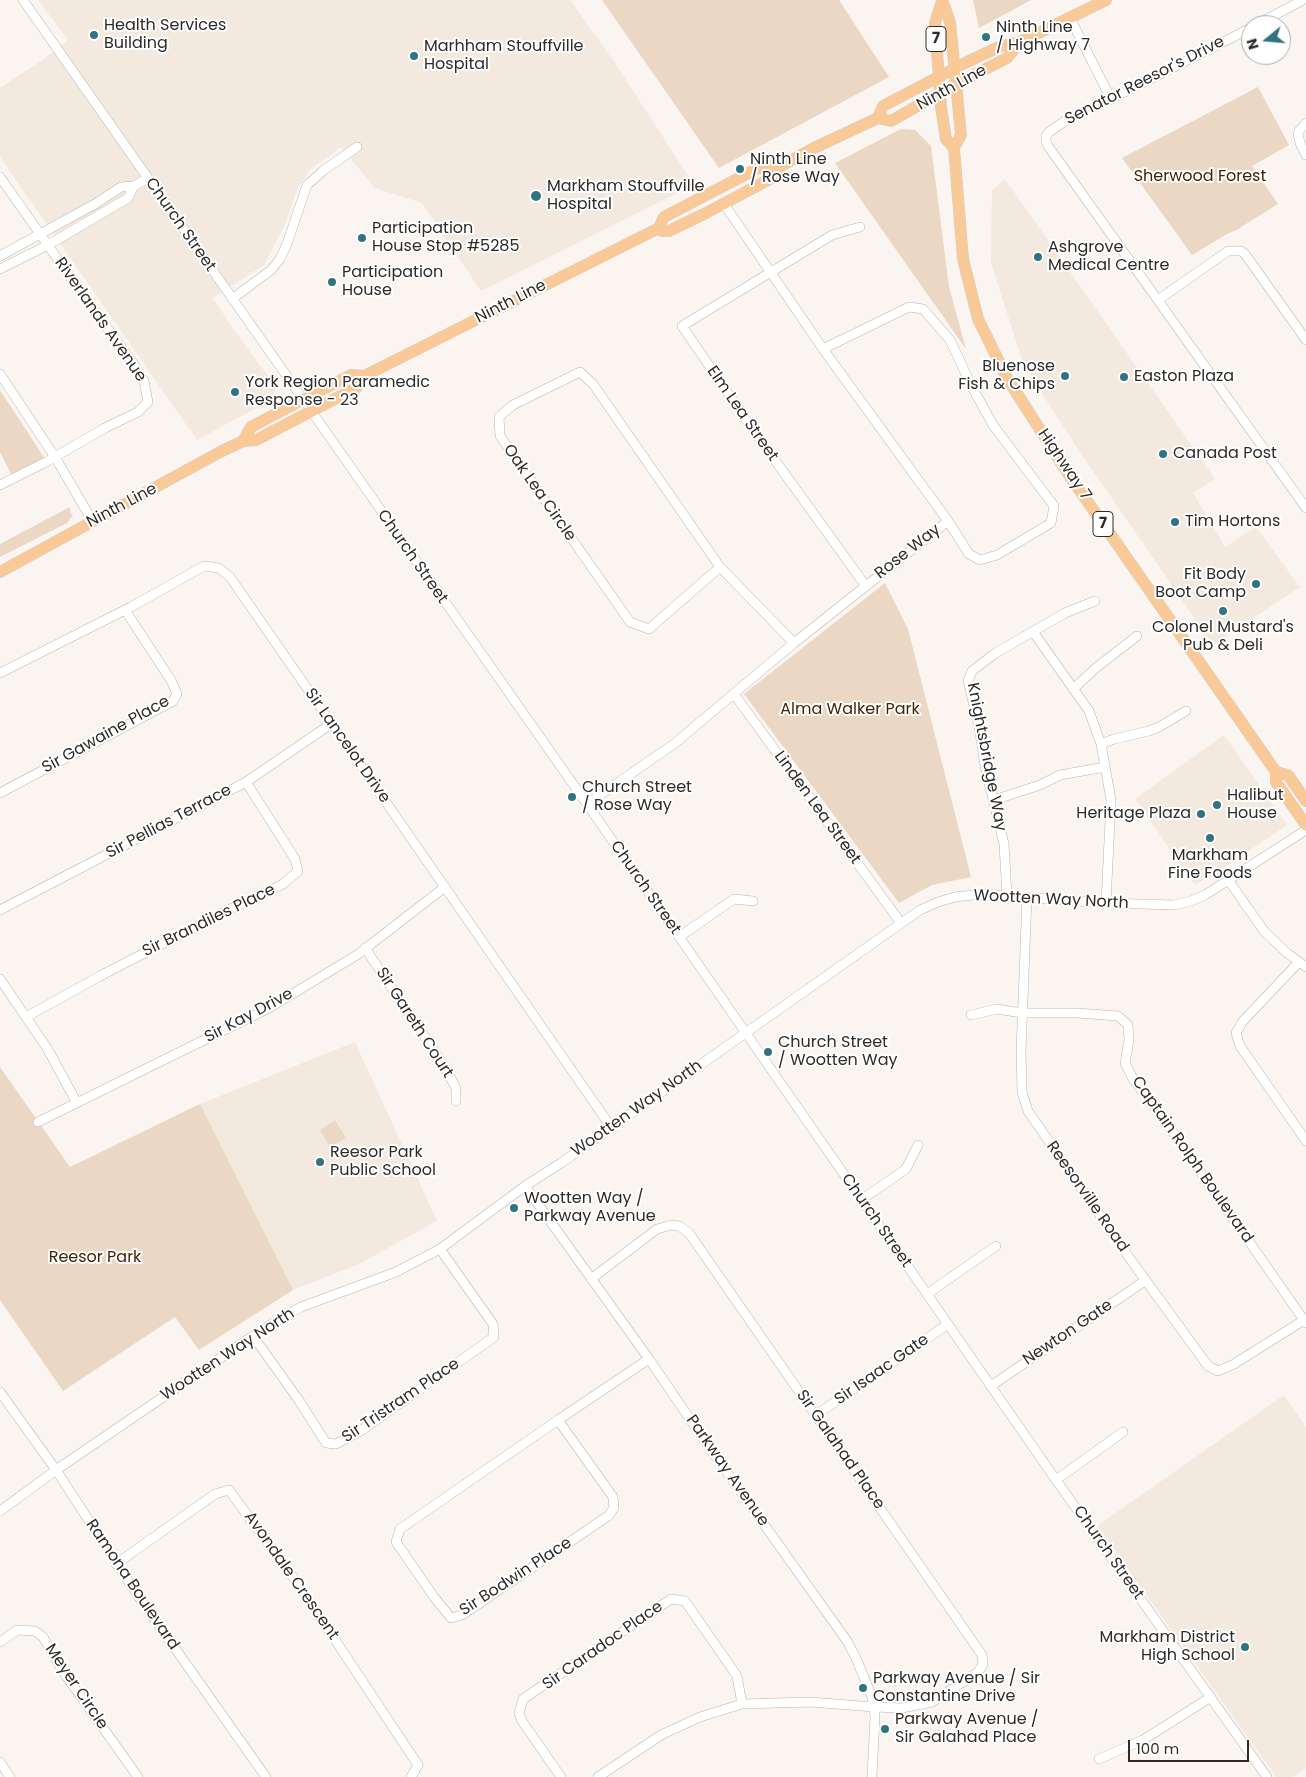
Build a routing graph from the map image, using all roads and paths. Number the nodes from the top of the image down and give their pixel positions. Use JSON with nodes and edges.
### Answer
{"nodes":[{"id":1,"x":23,"y":0,"type":"edge"},
{"id":2,"x":1106,"y":0,"type":"edge"},
{"id":3,"x":1303,"y":0,"type":"edge"},
{"id":4,"x":942,"y":1,"type":"edge"},
{"id":5,"x":1275,"y":15,"type":"edge"},
{"id":6,"x":1070,"y":18,"type":"junction"},
{"id":7,"x":1241,"y":33,"type":"edge"},
{"id":8,"x":1020,"y":42,"type":"junction"},
{"id":9,"x":956,"y":68,"type":"junction"},
{"id":10,"x":938,"y":78,"type":"junction"},
{"id":11,"x":956,"y":84,"type":"junction"},
{"id":12,"x":940,"y":94,"type":"junction"},
{"id":13,"x":1111,"y":99,"type":"junction"},
{"id":14,"x":878,"y":118,"type":"junction"},
{"id":15,"x":1306,"y":123,"type":"edge"},
{"id":16,"x":357,"y":147,"type":"dead end"},
{"id":17,"x":954,"y":148,"type":"junction"},
{"id":18,"x":1306,"y":155,"type":"edge"},
{"id":19,"x":779,"y":167,"type":"junction"},
{"id":20,"x":0,"y":177,"type":"edge"},
{"id":21,"x":148,"y":178,"type":"junction"},
{"id":22,"x":134,"y":186,"type":"junction"},
{"id":23,"x":724,"y":204,"type":"junction"},
{"id":24,"x":659,"y":228,"type":"junction"},
{"id":25,"x":860,"y":228,"type":"dead end"},
{"id":26,"x":40,"y":235,"type":"junction"},
{"id":27,"x":48,"y":245,"type":"junction"},
{"id":28,"x":0,"y":256,"type":"edge"},
{"id":29,"x":0,"y":269,"type":"edge"},
{"id":30,"x":771,"y":272,"type":"junction"},
{"id":31,"x":232,"y":299,"type":"junction"},
{"id":32,"x":1158,"y":300,"type":"junction"},
{"id":33,"x":1306,"y":340,"type":"edge"},
{"id":34,"x":823,"y":348,"type":"junction"},
{"id":35,"x":0,"y":374,"type":"edge"},
{"id":36,"x":364,"y":376,"type":"junction"},
{"id":37,"x":302,"y":400,"type":"junction"},
{"id":38,"x":310,"y":412,"type":"junction"},
{"id":39,"x":243,"y":441,"type":"junction"},
{"id":40,"x":55,"y":457,"type":"junction"},
{"id":41,"x":0,"y":485,"type":"edge"},
{"id":42,"x":1306,"y":508,"type":"edge"},
{"id":43,"x":948,"y":520,"type":"junction"},
{"id":44,"x":93,"y":522,"type":"junction"},
{"id":45,"x":720,"y":567,"type":"junction"},
{"id":46,"x":0,"y":572,"type":"edge"},
{"id":47,"x":866,"y":585,"type":"junction"},
{"id":48,"x":1095,"y":601,"type":"dead end"},
{"id":49,"x":125,"y":610,"type":"junction"},
{"id":50,"x":1034,"y":633,"type":"junction"},
{"id":51,"x":1137,"y":636,"type":"dead end"},
{"id":52,"x":794,"y":643,"type":"junction"},
{"id":53,"x":1,"y":671,"type":"edge"},
{"id":54,"x":1073,"y":689,"type":"junction"},
{"id":55,"x":734,"y":694,"type":"junction"},
{"id":56,"x":1186,"y":711,"type":"dead end"},
{"id":57,"x":331,"y":724,"type":"junction"},
{"id":58,"x":1101,"y":744,"type":"junction"},
{"id":59,"x":1105,"y":767,"type":"junction"},
{"id":60,"x":1276,"y":772,"type":"junction"},
{"id":61,"x":246,"y":782,"type":"junction"},
{"id":62,"x":0,"y":792,"type":"edge"},
{"id":63,"x":994,"y":800,"type":"junction"},
{"id":64,"x":1306,"y":801,"type":"edge"},
{"id":65,"x":587,"y":804,"type":"junction"},
{"id":66,"x":1306,"y":825,"type":"edge"},
{"id":67,"x":1306,"y":830,"type":"edge"},
{"id":68,"x":1229,"y":881,"type":"junction"},
{"id":69,"x":446,"y":887,"type":"junction"},
{"id":70,"x":1007,"y":896,"type":"junction"},
{"id":71,"x":1027,"y":897,"type":"junction"},
{"id":72,"x":753,"y":902,"type":"dead end"},
{"id":73,"x":1106,"y":903,"type":"junction"},
{"id":74,"x":0,"y":910,"type":"edge"},
{"id":75,"x":901,"y":923,"type":"junction"},
{"id":76,"x":679,"y":937,"type":"junction"},
{"id":77,"x":365,"y":948,"type":"junction"},
{"id":78,"x":1302,"y":965,"type":"edge"},
{"id":79,"x":0,"y":978,"type":"edge"},
{"id":80,"x":1022,"y":1013,"type":"junction"},
{"id":81,"x":971,"y":1016,"type":"dead end"},
{"id":82,"x":26,"y":1017,"type":"junction"},
{"id":83,"x":745,"y":1033,"type":"junction"},
{"id":84,"x":456,"y":1101,"type":"dead end"},
{"id":85,"x":77,"y":1103,"type":"junction"},
{"id":86,"x":38,"y":1122,"type":"dead end"},
{"id":87,"x":611,"y":1127,"type":"junction"},
{"id":88,"x":1306,"y":1141,"type":"edge"},
{"id":89,"x":918,"y":1145,"type":"dead end"},
{"id":90,"x":525,"y":1186,"type":"junction"},
{"id":91,"x":861,"y":1200,"type":"junction"},
{"id":92,"x":996,"y":1246,"type":"dead end"},
{"id":93,"x":440,"y":1248,"type":"junction"},
{"id":94,"x":591,"y":1279,"type":"junction"},
{"id":95,"x":1146,"y":1280,"type":"junction"},
{"id":96,"x":927,"y":1294,"type":"junction"},
{"id":97,"x":1305,"y":1321,"type":"edge"},
{"id":98,"x":948,"y":1324,"type":"junction"},
{"id":99,"x":253,"y":1336,"type":"junction"},
{"id":100,"x":649,"y":1359,"type":"junction"},
{"id":101,"x":991,"y":1386,"type":"junction"},
{"id":102,"x":0,"y":1392,"type":"edge"},
{"id":103,"x":816,"y":1415,"type":"junction"},
{"id":104,"x":558,"y":1420,"type":"junction"},
{"id":105,"x":1123,"y":1432,"type":"dead end"},
{"id":106,"x":56,"y":1470,"type":"junction"},
{"id":107,"x":1056,"y":1480,"type":"junction"},
{"id":108,"x":0,"y":1511,"type":"edge"},
{"id":109,"x":116,"y":1564,"type":"junction"},
{"id":110,"x":0,"y":1642,"type":"edge"},
{"id":111,"x":1211,"y":1697,"type":"junction"},
{"id":112,"x":742,"y":1704,"type":"junction"},
{"id":113,"x":874,"y":1707,"type":"junction"},
{"id":114,"x":1099,"y":1759,"type":"dead end"},
{"id":115,"x":0,"y":1762,"type":"edge"},
{"id":116,"x":10,"y":1777,"type":"edge"},
{"id":117,"x":138,"y":1777,"type":"edge"},
{"id":118,"x":266,"y":1777,"type":"edge"},
{"id":119,"x":411,"y":1777,"type":"edge"},
{"id":120,"x":561,"y":1777,"type":"edge"},
{"id":121,"x":598,"y":1777,"type":"edge"},
{"id":122,"x":872,"y":1777,"type":"edge"},
{"id":123,"x":1267,"y":1777,"type":"edge"}],
"edges":[{"from":1,"to":21,"type":"street","name":"Church Street"},
{"from":2,"to":6,"type":"main road","name":"Ninth Line"},
{"from":3,"to":5,"type":"street"},
{"from":4,"to":9,"type":"main road","name":"Highway 7","number":"7"},
{"from":4,"to":10,"type":"main road","name":"Highway 7","number":"7"},
{"from":6,"to":8,"type":"main road","name":"Ninth Line"},
{"from":6,"to":13,"type":"street"},
{"from":7,"to":13,"type":"street","name":"Senator Reesor's Drive"},
{"from":8,"to":9,"type":"main road","name":"Ninth Line"},
{"from":8,"to":11,"type":"main road","name":"Ninth Line"},
{"from":9,"to":10,"type":"main road","name":"Ninth Line"},
{"from":9,"to":11,"type":"main road","name":"Highway 7","number":"7"},
{"from":10,"to":12,"type":"main road","name":"Highway 7","number":"7"},
{"from":10,"to":14,"type":"main road","name":"Ninth Line"},
{"from":11,"to":12,"type":"main road","name":"Ninth Line"},
{"from":11,"to":17,"type":"main road","name":"Highway 7","number":"7"},
{"from":12,"to":14,"type":"main road","name":"Ninth Line"},
{"from":12,"to":17,"type":"main road","name":"Highway 7","number":"7"},
{"from":13,"to":32,"type":"street","name":"Senator Reesor's Drive"},
{"from":14,"to":19,"type":"main road","name":"Ninth Line"},
{"from":15,"to":18,"type":"street"},
{"from":16,"to":31,"type":"street"},
{"from":17,"to":60,"type":"main road","name":"Highway 7","number":"7"},
{"from":19,"to":23,"type":"main road","name":"Ninth Line"},
{"from":19,"to":24,"type":"main road","name":"Ninth Line"},
{"from":20,"to":26,"type":"street","name":"Riverlands Avenue"},
{"from":21,"to":22,"type":"street"},
{"from":21,"to":31,"type":"street","name":"Church Street"},
{"from":22,"to":26,"type":"street"},
{"from":22,"to":27,"type":"street"},
{"from":23,"to":24,"type":"main road","name":"Ninth Line"},
{"from":23,"to":30,"type":"street","name":"Rose Way"},
{"from":24,"to":36,"type":"main road","name":"Ninth Line"},
{"from":25,"to":30,"type":"street"},
{"from":26,"to":27,"type":"street","name":"Riverlands Avenue"},
{"from":26,"to":28,"type":"street"},
{"from":27,"to":29,"type":"street"},
{"from":27,"to":40,"type":"street","name":"Riverlands Avenue"},
{"from":30,"to":34,"type":"street","name":"Rose Way"},
{"from":30,"to":47,"type":"street","name":"Elm Lea Street"},
{"from":31,"to":37,"type":"street","name":"Church Street"},
{"from":32,"to":33,"type":"street"},
{"from":32,"to":42,"type":"street","name":"Senator Reesor's Drive"},
{"from":34,"to":43,"type":"street","name":"Rose Way"},
{"from":34,"to":43,"type":"street"},
{"from":35,"to":40,"type":"street"},
{"from":36,"to":37,"type":"main road","name":"Ninth Line"},
{"from":36,"to":38,"type":"main road","name":"Ninth Line"},
{"from":37,"to":38,"type":"street","name":"Church Street"},
{"from":37,"to":39,"type":"main road","name":"Ninth Line"},
{"from":38,"to":39,"type":"main road","name":"Ninth Line"},
{"from":38,"to":65,"type":"street","name":"Church Street"},
{"from":39,"to":44,"type":"main road","name":"Ninth Line"},
{"from":40,"to":41,"type":"street"},
{"from":40,"to":44,"type":"street"},
{"from":43,"to":47,"type":"street","name":"Rose Way"},
{"from":44,"to":46,"type":"main road","name":"Ninth Line"},
{"from":45,"to":45,"type":"street","name":"Oak Lea Circle"},
{"from":45,"to":52,"type":"street","name":"Oak Lea Circle"},
{"from":47,"to":52,"type":"street","name":"Rose Way"},
{"from":48,"to":50,"type":"street","name":"Knightsbridge Way"},
{"from":49,"to":53,"type":"street","name":"Sir Lancelot Drive"},
{"from":49,"to":57,"type":"street","name":"Sir Lancelot Drive"},
{"from":49,"to":62,"type":"street","name":"Sir Gawaine Place"},
{"from":50,"to":54,"type":"street"},
{"from":50,"to":63,"type":"street","name":"Knightsbridge Way"},
{"from":51,"to":54,"type":"street"},
{"from":52,"to":55,"type":"street","name":"Rose Way"},
{"from":54,"to":58,"type":"street"},
{"from":55,"to":65,"type":"street","name":"Rose Way"},
{"from":55,"to":75,"type":"street","name":"Linden Lea Street"},
{"from":56,"to":58,"type":"street"},
{"from":57,"to":61,"type":"street","name":"Sir Pellias Terrace"},
{"from":57,"to":69,"type":"street","name":"Sir Lancelot Drive"},
{"from":58,"to":59,"type":"street"},
{"from":59,"to":63,"type":"street"},
{"from":59,"to":73,"type":"street"},
{"from":60,"to":64,"type":"main road","name":"Highway 7","number":"7"},
{"from":60,"to":66,"type":"main road","name":"Highway 7","number":"7"},
{"from":61,"to":74,"type":"street","name":"Sir Pellias Terrace"},
{"from":61,"to":82,"type":"street","name":"Sir Brandiles Place"},
{"from":63,"to":70,"type":"street","name":"Knightsbridge Way"},
{"from":65,"to":76,"type":"street","name":"Church Street"},
{"from":67,"to":68,"type":"street","name":"Wootten Way North"},
{"from":68,"to":73,"type":"street","name":"Wootten Way North"},
{"from":68,"to":78,"type":"street"},
{"from":69,"to":77,"type":"street","name":"Sir Kay Drive"},
{"from":69,"to":87,"type":"street","name":"Sir Lancelot Drive"},
{"from":70,"to":71,"type":"street","name":"Wootten Way North"},
{"from":70,"to":75,"type":"street","name":"Wootten Way North"},
{"from":71,"to":73,"type":"street","name":"Wootten Way North"},
{"from":71,"to":80,"type":"street","name":"Reesorville Road"},
{"from":72,"to":76,"type":"street"},
{"from":75,"to":83,"type":"street","name":"Wootten Way North"},
{"from":76,"to":83,"type":"street","name":"Church Street"},
{"from":77,"to":84,"type":"street","name":"Sir Gareth Court"},
{"from":77,"to":85,"type":"street","name":"Sir Kay Drive"},
{"from":78,"to":88,"type":"street"},
{"from":79,"to":82,"type":"street"},
{"from":80,"to":81,"type":"street","name":"Captain Rolph Boulevard"},
{"from":80,"to":95,"type":"street","name":"Reesorville Road"},
{"from":80,"to":97,"type":"street","name":"Captain Rolph Boulevard"},
{"from":82,"to":85,"type":"street"},
{"from":83,"to":87,"type":"street","name":"Wootten Way North"},
{"from":83,"to":91,"type":"street","name":"Church Street"},
{"from":85,"to":86,"type":"street","name":"Sir Kay Drive"},
{"from":87,"to":90,"type":"street","name":"Wootten Way North"},
{"from":89,"to":91,"type":"street"},
{"from":90,"to":93,"type":"street","name":"Wootten Way North"},
{"from":90,"to":94,"type":"street","name":"Parkway Avenue"},
{"from":91,"to":96,"type":"street","name":"Church Street"},
{"from":92,"to":96,"type":"street"},
{"from":93,"to":99,"type":"street","name":"Wootten Way North"},
{"from":93,"to":99,"type":"street","name":"Sir Tristram Place"},
{"from":94,"to":100,"type":"street","name":"Parkway Avenue"},
{"from":94,"to":103,"type":"street","name":"Sir Galahad Place"},
{"from":95,"to":97,"type":"street","name":"Reesorville Road"},
{"from":95,"to":101,"type":"street","name":"Newton Gate"},
{"from":96,"to":98,"type":"street","name":"Church Street"},
{"from":98,"to":101,"type":"street","name":"Church Street"},
{"from":98,"to":103,"type":"street","name":"Sir Isaac Gate"},
{"from":99,"to":106,"type":"street","name":"Wootten Way North"},
{"from":100,"to":104,"type":"street","name":"Sir Bodwin Place"},
{"from":100,"to":113,"type":"street","name":"Parkway Avenue"},
{"from":101,"to":107,"type":"street","name":"Church Street"},
{"from":102,"to":106,"type":"street","name":"Ramona Boulevard"},
{"from":103,"to":113,"type":"street","name":"Sir Galahad Place"},
{"from":104,"to":104,"type":"street","name":"Sir Bodwin Place"},
{"from":105,"to":107,"type":"street"},
{"from":106,"to":108,"type":"street","name":"Wootten Way North"},
{"from":106,"to":109,"type":"street","name":"Ramona Boulevard"},
{"from":107,"to":111,"type":"street","name":"Church Street"},
{"from":109,"to":118,"type":"street","name":"Ramona Boulevard"},
{"from":109,"to":119,"type":"street","name":"Avondale Crescent"},
{"from":110,"to":117,"type":"street","name":"Meyer Circle"},
{"from":111,"to":114,"type":"street"},
{"from":111,"to":123,"type":"street","name":"Church Street"},
{"from":112,"to":113,"type":"street"},
{"from":112,"to":120,"type":"street","name":"Sir Caradoc Place"},
{"from":112,"to":121,"type":"street"},
{"from":113,"to":122,"type":"street","name":"Parkway Avenue"},
{"from":115,"to":116,"type":"street"}]}
